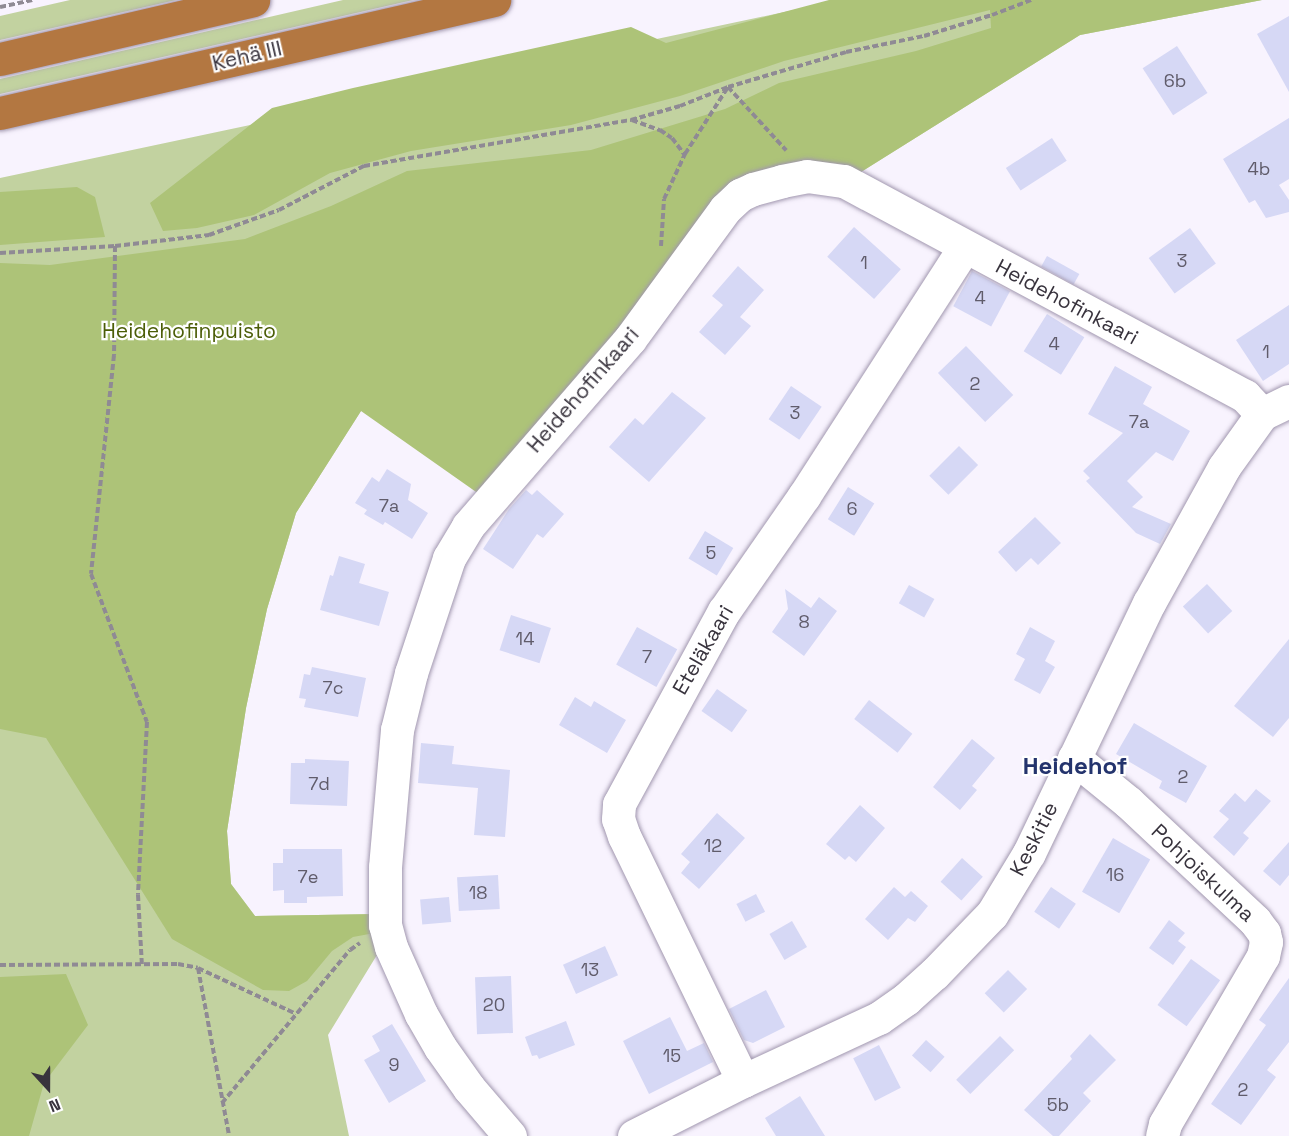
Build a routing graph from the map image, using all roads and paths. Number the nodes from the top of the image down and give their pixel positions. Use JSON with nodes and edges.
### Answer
{"nodes":[{"id":1,"x":32,"y":0,"type":"edge"},
{"id":2,"x":253,"y":0,"type":"edge"},
{"id":3,"x":494,"y":0,"type":"edge"},
{"id":4,"x":1031,"y":0,"type":"edge"},
{"id":5,"x":0,"y":7,"type":"edge"},
{"id":6,"x":0,"y":59,"type":"edge"},
{"id":7,"x":728,"y":87,"type":"junction"},
{"id":8,"x":0,"y":113,"type":"edge"},
{"id":9,"x":631,"y":120,"type":"junction"},
{"id":10,"x":685,"y":154,"type":"junction"},
{"id":11,"x":807,"y":176,"type":"junction"},
{"id":12,"x":115,"y":246,"type":"junction"},
{"id":13,"x":964,"y":248,"type":"junction"},
{"id":14,"x":0,"y":253,"type":"edge"},
{"id":15,"x":670,"y":286,"type":"junction"},
{"id":16,"x":1275,"y":408,"type":"edge"},
{"id":17,"x":1074,"y":758,"type":"junction"},
{"id":18,"x":385,"y":925,"type":"junction"},
{"id":19,"x":0,"y":965,"type":"edge"},
{"id":20,"x":142,"y":966,"type":"junction"},
{"id":21,"x":198,"y":968,"type":"junction"},
{"id":22,"x":296,"y":1014,"type":"junction"},
{"id":23,"x":743,"y":1081,"type":"junction"},
{"id":24,"x":222,"y":1103,"type":"junction"},
{"id":25,"x":229,"y":1136,"type":"edge"},
{"id":26,"x":510,"y":1136,"type":"edge"},
{"id":27,"x":634,"y":1136,"type":"edge"},
{"id":28,"x":1162,"y":1136,"type":"edge"}],
"edges":[{"from":1,"to":5,"type":"path"},
{"from":2,"to":6,"type":"highway"},
{"from":3,"to":8,"type":"highway","name":"Kehä III"},
{"from":4,"to":7,"type":"path"},
{"from":7,"to":9,"type":"path"},
{"from":7,"to":10,"type":"path"},
{"from":7,"to":11,"type":"path"},
{"from":9,"to":10,"type":"path"},
{"from":9,"to":12,"type":"path"},
{"from":10,"to":15,"type":"path"},
{"from":11,"to":13,"type":"street","name":"Heidehofinkaari"},
{"from":11,"to":15,"type":"street","name":"Heidehofinkaari"},
{"from":12,"to":14,"type":"path"},
{"from":12,"to":20,"type":"path"},
{"from":13,"to":16,"type":"street","name":"Heidehofinkaari"},
{"from":13,"to":23,"type":"street","name":"Eteläkaari"},
{"from":15,"to":18,"type":"street","name":"Heidehofinkaari"},
{"from":16,"to":17,"type":"street","name":"Keskitie"},
{"from":17,"to":23,"type":"street","name":"Keskitie"},
{"from":17,"to":28,"type":"street","name":"Pohjoiskulma"},
{"from":18,"to":22,"type":"path"},
{"from":18,"to":26,"type":"street","name":"Heidehofinkaari"},
{"from":19,"to":20,"type":"path"},
{"from":20,"to":21,"type":"path"},
{"from":21,"to":22,"type":"path"},
{"from":21,"to":24,"type":"path"},
{"from":22,"to":24,"type":"path"},
{"from":23,"to":27,"type":"street","name":"Keskitie"},
{"from":24,"to":25,"type":"path"}]}
